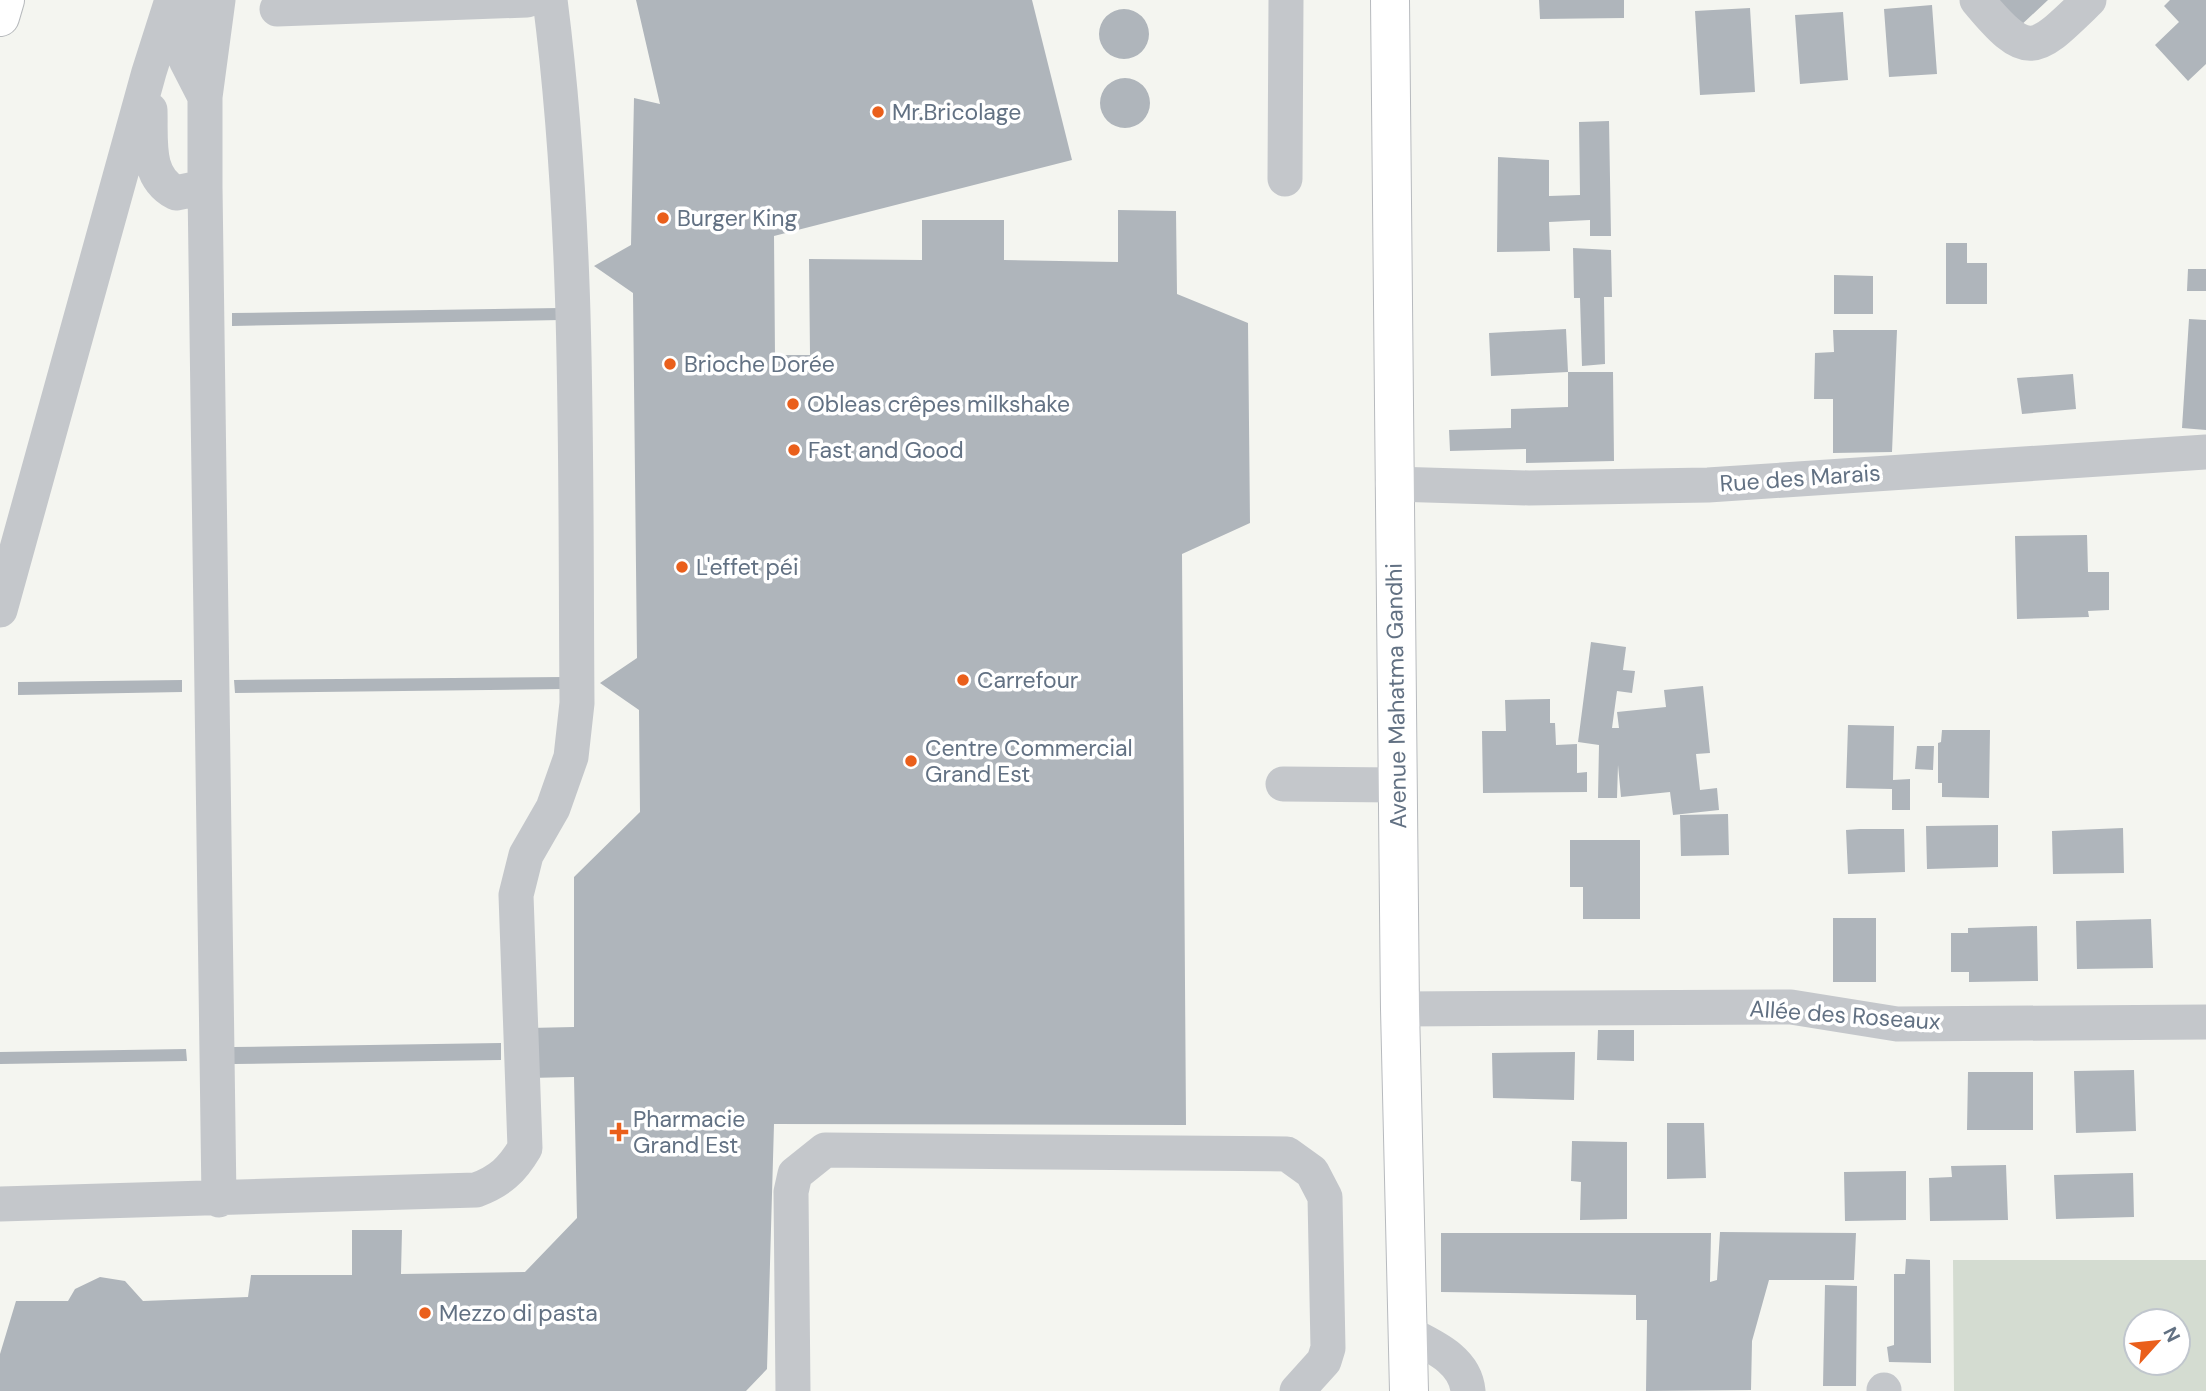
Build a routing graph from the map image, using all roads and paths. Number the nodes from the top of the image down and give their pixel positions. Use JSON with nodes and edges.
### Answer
{"nodes":[{"id":1,"x":5,"y":0,"type":"edge"},
{"id":2,"x":172,"y":0,"type":"edge"},
{"id":3,"x":186,"y":0,"type":"edge"},
{"id":4,"x":218,"y":0,"type":"edge"},
{"id":5,"x":527,"y":0,"type":"edge"},
{"id":6,"x":550,"y":0,"type":"edge"},
{"id":7,"x":1286,"y":0,"type":"edge"},
{"id":8,"x":1390,"y":0,"type":"edge"},
{"id":9,"x":1977,"y":0,"type":"edge"},
{"id":10,"x":2089,"y":0,"type":"edge"},
{"id":11,"x":277,"y":9,"type":"dead end"},
{"id":12,"x":0,"y":17,"type":"edge"},
{"id":13,"x":149,"y":72,"type":"junction"},
{"id":14,"x":205,"y":97,"type":"junction"},
{"id":15,"x":1284,"y":179,"type":"dead end"},
{"id":16,"x":205,"y":187,"type":"junction"},
{"id":17,"x":2206,"y":452,"type":"edge"},
{"id":18,"x":1393,"y":484,"type":"junction"},
{"id":19,"x":0,"y":610,"type":"edge"},
{"id":20,"x":1283,"y":784,"type":"dead end"},
{"id":21,"x":1398,"y":785,"type":"junction"},
{"id":22,"x":1400,"y":1009,"type":"junction"},
{"id":23,"x":2206,"y":1022,"type":"edge"},
{"id":24,"x":219,"y":1200,"type":"junction"},
{"id":25,"x":0,"y":1203,"type":"edge"},
{"id":26,"x":1407,"y":1333,"type":"junction"},
{"id":27,"x":793,"y":1391,"type":"edge"},
{"id":28,"x":1297,"y":1391,"type":"edge"},
{"id":29,"x":1409,"y":1391,"type":"edge"},
{"id":30,"x":1468,"y":1391,"type":"edge"}],
"edges":[{"from":1,"to":12,"type":"main road"},
{"from":2,"to":13,"type":"street"},
{"from":3,"to":14,"type":"street"},
{"from":4,"to":14,"type":"street"},
{"from":5,"to":11,"type":"street"},
{"from":6,"to":24,"type":"street"},
{"from":7,"to":15,"type":"street"},
{"from":8,"to":18,"type":"main road","name":"Avenue Mahatma Gandhi"},
{"from":9,"to":10,"type":"street"},
{"from":13,"to":16,"type":"street"},
{"from":13,"to":19,"type":"street"},
{"from":14,"to":16,"type":"street"},
{"from":16,"to":24,"type":"street"},
{"from":17,"to":18,"type":"street","name":"Rue des Marais"},
{"from":18,"to":21,"type":"main road","name":"Avenue Mahatma Gandhi"},
{"from":20,"to":21,"type":"street"},
{"from":21,"to":22,"type":"main road","name":"Avenue Mahatma Gandhi"},
{"from":22,"to":23,"type":"street","name":"Allée des Roseaux"},
{"from":22,"to":26,"type":"main road","name":"Avenue Mahatma Gandhi"},
{"from":24,"to":25,"type":"street"},
{"from":26,"to":29,"type":"main road","name":"Avenue Mahatma Gandhi"},
{"from":26,"to":30,"type":"street"},
{"from":27,"to":28,"type":"street"}]}
